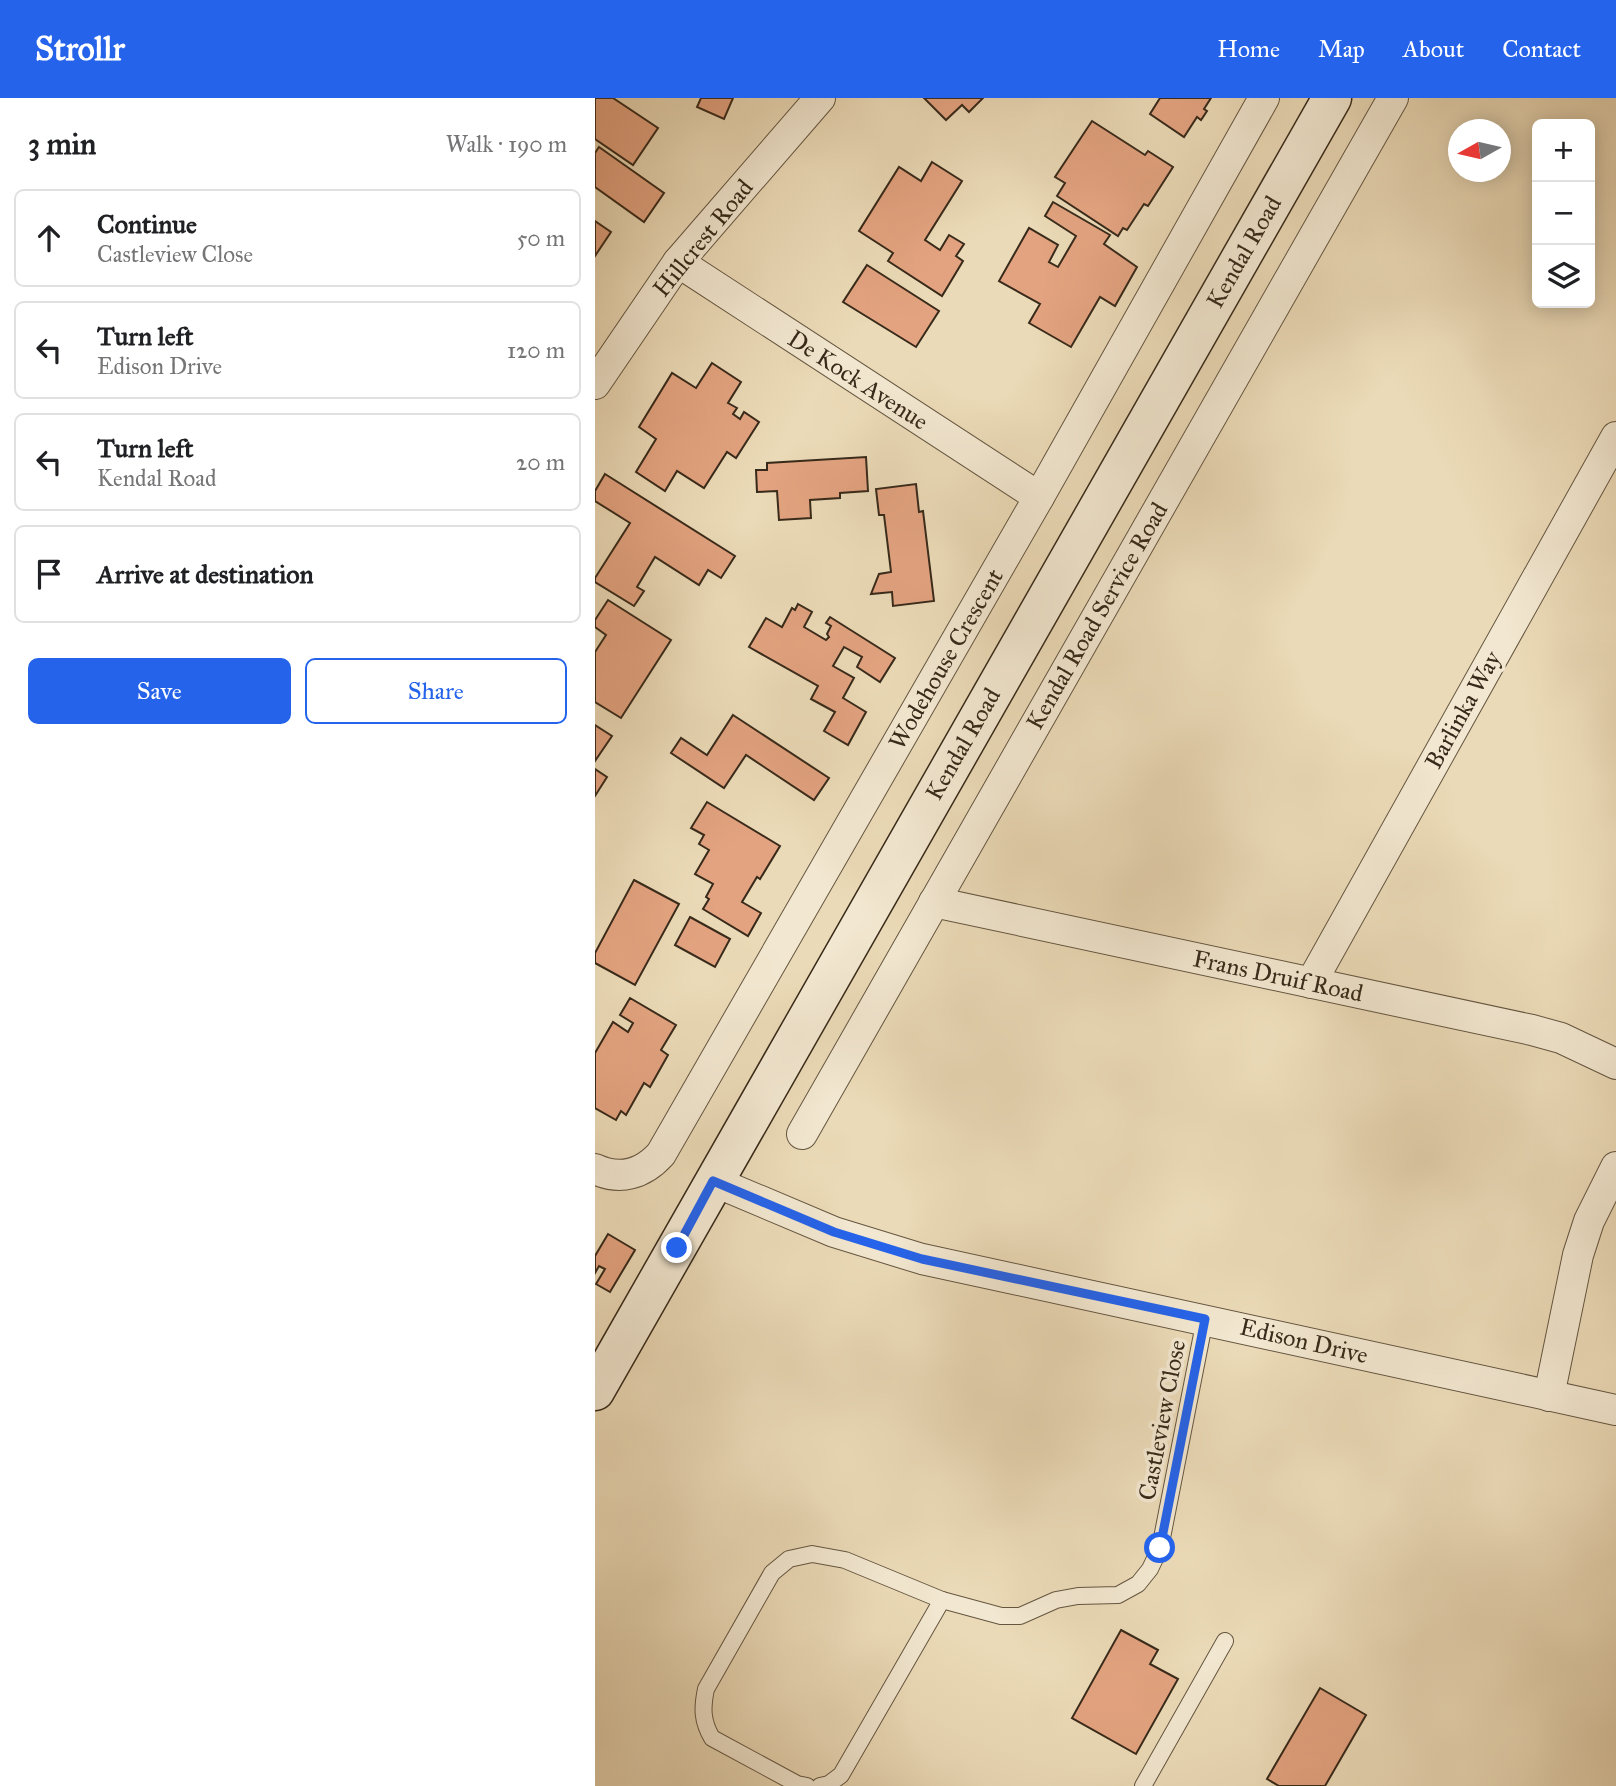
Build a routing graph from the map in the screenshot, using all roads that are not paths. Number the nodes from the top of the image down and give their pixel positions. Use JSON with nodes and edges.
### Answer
{"nodes":[{"id":1,"x":820,"y":98,"type":"edge"},
{"id":2,"x":1264,"y":98,"type":"edge"},
{"id":3,"x":1332,"y":98,"type":"edge"},
{"id":4,"x":1393,"y":98,"type":"edge"},
{"id":5,"x":678,"y":262,"type":"junction"},
{"id":6,"x":595,"y":384,"type":"edge"},
{"id":7,"x":1616,"y":437,"type":"edge"},
{"id":8,"x":1039,"y":497,"type":"junction"},
{"id":9,"x":934,"y":902,"type":"junction"},
{"id":10,"x":1311,"y":983,"type":"junction"},
{"id":11,"x":1616,"y":1064,"type":"edge"},
{"id":12,"x":802,"y":1134,"type":"dead end"},
{"id":13,"x":1616,"y":1167,"type":"edge"},
{"id":14,"x":595,"y":1169,"type":"edge"},
{"id":15,"x":713,"y":1181,"type":"junction"},
{"id":16,"x":1205,"y":1319,"type":"junction"},
{"id":17,"x":595,"y":1391,"type":"edge"},
{"id":18,"x":1549,"y":1395,"type":"junction"},
{"id":19,"x":1616,"y":1410,"type":"edge"},
{"id":20,"x":942,"y":1600,"type":"junction"},
{"id":21,"x":1225,"y":1641,"type":"dead end"},
{"id":22,"x":807,"y":1786,"type":"edge"},
{"id":23,"x":820,"y":1786,"type":"edge"},
{"id":24,"x":1143,"y":1786,"type":"edge"}],
"edges":[{"from":1,"to":5,"type":"street","name":"Hillcrest Road"},
{"from":2,"to":8,"type":"street","name":"Wodehouse Crescent"},
{"from":3,"to":15,"type":"main road","name":"Kendal Road"},
{"from":4,"to":9,"type":"street","name":"Kendal Road Service Road"},
{"from":5,"to":6,"type":"street","name":"Hillcrest Road"},
{"from":5,"to":8,"type":"street","name":"De Kock Avenue"},
{"from":7,"to":10,"type":"street","name":"Barlinka Way"},
{"from":8,"to":14,"type":"street","name":"Wodehouse Crescent"},
{"from":9,"to":10,"type":"street","name":"Frans Druif Road"},
{"from":9,"to":12,"type":"street","name":"Kendal Road Service Road"},
{"from":10,"to":11,"type":"street","name":"Frans Druif Road"},
{"from":13,"to":18,"type":"street"},
{"from":15,"to":16,"type":"street","name":"Edison Drive"},
{"from":15,"to":17,"type":"main road","name":"Kendal Road"},
{"from":16,"to":18,"type":"street","name":"Edison Drive"},
{"from":16,"to":20,"type":"lane","name":"Castleview Close"},
{"from":18,"to":19,"type":"street","name":"Edison Drive"},
{"from":20,"to":22,"type":"lane"},
{"from":20,"to":23,"type":"lane"},
{"from":21,"to":24,"type":"lane"}]}
